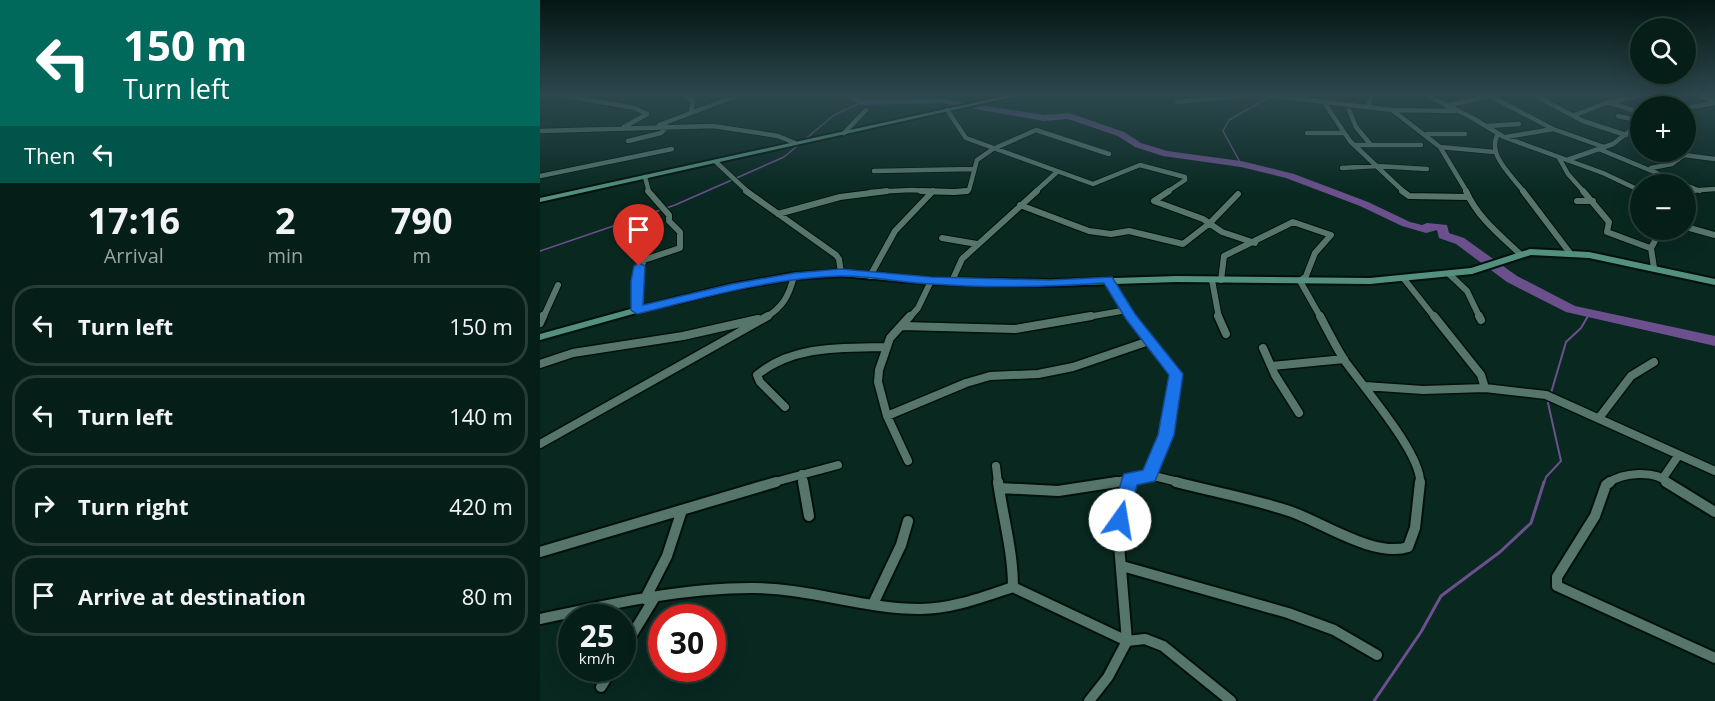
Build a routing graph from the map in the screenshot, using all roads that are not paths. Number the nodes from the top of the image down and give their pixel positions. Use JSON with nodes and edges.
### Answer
{"nodes":[{"id":1,"x":603,"y":129,"type":"edge"},
{"id":2,"x":666,"y":129,"type":"edge"},
{"id":3,"x":735,"y":129,"type":"edge"},
{"id":4,"x":848,"y":129,"type":"edge"},
{"id":5,"x":863,"y":129,"type":"edge"},
{"id":6,"x":958,"y":129,"type":"edge"},
{"id":7,"x":1339,"y":129,"type":"edge"},
{"id":8,"x":1357,"y":129,"type":"edge"},
{"id":9,"x":1419,"y":129,"type":"edge"},
{"id":10,"x":1489,"y":129,"type":"edge"},
{"id":11,"x":1553,"y":129,"type":"joint"},
{"id":12,"x":1609,"y":129,"type":"edge"},
{"id":13,"x":540,"y":131,"type":"edge"},
{"id":14,"x":1630,"y":131,"type":"edge"},
{"id":15,"x":844,"y":133,"type":"junction"},
{"id":16,"x":1307,"y":133,"type":"dead end"},
{"id":17,"x":1343,"y":133,"type":"junction"},
{"id":18,"x":1427,"y":134,"type":"junction"},
{"id":19,"x":1465,"y":134,"type":"dead end"},
{"id":20,"x":1627,"y":134,"type":"junction"},
{"id":21,"x":1501,"y":136,"type":"junction"},
{"id":22,"x":628,"y":141,"type":"dead end"},
{"id":23,"x":799,"y":142,"type":"junction"},
{"id":24,"x":1371,"y":145,"type":"junction"},
{"id":25,"x":1421,"y":145,"type":"dead end"},
{"id":26,"x":1355,"y":146,"type":"junction"},
{"id":27,"x":1440,"y":147,"type":"junction"},
{"id":28,"x":1601,"y":148,"type":"junction"},
{"id":29,"x":993,"y":149,"type":"junction"},
{"id":30,"x":672,"y":150,"type":"dead end"},
{"id":31,"x":1495,"y":152,"type":"junction"},
{"id":32,"x":1109,"y":154,"type":"dead end"},
{"id":33,"x":1696,"y":154,"type":"edge"},
{"id":34,"x":1559,"y":158,"type":"junction"},
{"id":35,"x":1715,"y":159,"type":"edge"},
{"id":36,"x":1568,"y":160,"type":"junction"},
{"id":37,"x":716,"y":162,"type":"junction"},
{"id":38,"x":1672,"y":162,"type":"edge"},
{"id":39,"x":1377,"y":166,"type":"junction"},
{"id":40,"x":1342,"y":168,"type":"dead end"},
{"id":41,"x":1647,"y":168,"type":"junction"},
{"id":42,"x":973,"y":169,"type":"junction"},
{"id":43,"x":1427,"y":169,"type":"dead end"},
{"id":44,"x":874,"y":171,"type":"dead end"},
{"id":45,"x":1057,"y":172,"type":"junction"},
{"id":46,"x":540,"y":176,"type":"edge"},
{"id":47,"x":645,"y":177,"type":"junction"},
{"id":48,"x":1630,"y":185,"type":"edge"},
{"id":49,"x":1715,"y":189,"type":"edge"},
{"id":50,"x":933,"y":191,"type":"junction"},
{"id":51,"x":1696,"y":191,"type":"edge"},
{"id":52,"x":1700,"y":191,"type":"junction"},
{"id":53,"x":1238,"y":194,"type":"dead end"},
{"id":54,"x":1469,"y":197,"type":"junction"},
{"id":55,"x":540,"y":200,"type":"edge"},
{"id":56,"x":1577,"y":201,"type":"dead end"},
{"id":57,"x":1593,"y":201,"type":"junction"},
{"id":58,"x":1020,"y":206,"type":"junction"},
{"id":59,"x":778,"y":214,"type":"junction"},
{"id":60,"x":1210,"y":223,"type":"junction"},
{"id":61,"x":1696,"y":230,"type":"edge"},
{"id":62,"x":1715,"y":235,"type":"edge"},
{"id":63,"x":942,"y":238,"type":"dead end"},
{"id":64,"x":1654,"y":240,"type":"edge"},
{"id":65,"x":1255,"y":243,"type":"junction"},
{"id":66,"x":977,"y":244,"type":"junction"},
{"id":67,"x":1650,"y":248,"type":"junction"},
{"id":68,"x":1570,"y":253,"type":"junction"},
{"id":69,"x":1520,"y":254,"type":"junction"},
{"id":70,"x":1654,"y":268,"type":"junction"},
{"id":71,"x":841,"y":273,"type":"junction"},
{"id":72,"x":1449,"y":274,"type":"junction"},
{"id":73,"x":794,"y":276,"type":"junction"},
{"id":74,"x":870,"y":276,"type":"junction"},
{"id":75,"x":1404,"y":279,"type":"junction"},
{"id":76,"x":1108,"y":280,"type":"junction"},
{"id":77,"x":1216,"y":280,"type":"junction"},
{"id":78,"x":931,"y":281,"type":"junction"},
{"id":79,"x":952,"y":281,"type":"junction"},
{"id":80,"x":1300,"y":281,"type":"junction"},
{"id":81,"x":1715,"y":282,"type":"edge"},
{"id":82,"x":558,"y":285,"type":"dead end"},
{"id":83,"x":637,"y":310,"type":"junction"},
{"id":84,"x":1127,"y":310,"type":"junction"},
{"id":85,"x":764,"y":319,"type":"junction"},
{"id":86,"x":1480,"y":320,"type":"dead end"},
{"id":87,"x":540,"y":323,"type":"edge"},
{"id":88,"x":902,"y":327,"type":"junction"},
{"id":89,"x":1226,"y":334,"type":"dead end"},
{"id":90,"x":540,"y":337,"type":"edge"},
{"id":91,"x":1149,"y":341,"type":"junction"},
{"id":92,"x":887,"y":347,"type":"junction"},
{"id":93,"x":1263,"y":348,"type":"dead end"},
{"id":94,"x":1344,"y":359,"type":"junction"},
{"id":95,"x":1654,"y":362,"type":"dead end"},
{"id":96,"x":540,"y":364,"type":"edge"},
{"id":97,"x":1272,"y":366,"type":"junction"},
{"id":98,"x":1365,"y":386,"type":"junction"},
{"id":99,"x":1485,"y":388,"type":"junction"},
{"id":100,"x":785,"y":407,"type":"dead end"},
{"id":101,"x":1299,"y":413,"type":"dead end"},
{"id":102,"x":887,"y":416,"type":"junction"},
{"id":103,"x":1599,"y":418,"type":"junction"},
{"id":104,"x":540,"y":444,"type":"edge"},
{"id":105,"x":1678,"y":456,"type":"junction"},
{"id":106,"x":908,"y":461,"type":"dead end"},
{"id":107,"x":838,"y":465,"type":"dead end"},
{"id":108,"x":996,"y":466,"type":"dead end"},
{"id":109,"x":1715,"y":471,"type":"edge"},
{"id":110,"x":802,"y":474,"type":"junction"},
{"id":111,"x":1149,"y":476,"type":"junction"},
{"id":112,"x":1663,"y":478,"type":"junction"},
{"id":113,"x":1130,"y":479,"type":"junction"},
{"id":114,"x":999,"y":489,"type":"junction"},
{"id":115,"x":682,"y":510,"type":"junction"},
{"id":116,"x":1715,"y":512,"type":"edge"},
{"id":117,"x":808,"y":516,"type":"dead end"},
{"id":118,"x":908,"y":521,"type":"dead end"},
{"id":119,"x":540,"y":552,"type":"edge"},
{"id":120,"x":1122,"y":566,"type":"junction"},
{"id":121,"x":1013,"y":587,"type":"junction"},
{"id":122,"x":650,"y":598,"type":"junction"},
{"id":123,"x":873,"y":604,"type":"junction"},
{"id":124,"x":540,"y":619,"type":"edge"},
{"id":125,"x":636,"y":624,"type":"edge"},
{"id":126,"x":1127,"y":640,"type":"junction"},
{"id":127,"x":1377,"y":655,"type":"dead end"},
{"id":128,"x":1715,"y":658,"type":"edge"},
{"id":129,"x":604,"y":682,"type":"edge"},
{"id":130,"x":601,"y":687,"type":"dead end"},
{"id":131,"x":1089,"y":701,"type":"edge"},
{"id":132,"x":1231,"y":701,"type":"edge"}],
"edges":[{"from":1,"to":13,"type":"street"},
{"from":2,"to":22,"type":"street"},
{"from":3,"to":23,"type":"street"},
{"from":4,"to":15,"type":"street"},
{"from":5,"to":15,"type":"street"},
{"from":6,"to":29,"type":"street"},
{"from":7,"to":17,"type":"street"},
{"from":8,"to":24,"type":"street"},
{"from":9,"to":18,"type":"street"},
{"from":10,"to":21,"type":"street"},
{"from":11,"to":21,"type":"street"},
{"from":11,"to":28,"type":"street"},
{"from":12,"to":20,"type":"street"},
{"from":14,"to":20,"type":"street"},
{"from":15,"to":23,"type":"street"},
{"from":16,"to":17,"type":"street"},
{"from":17,"to":26,"type":"street"},
{"from":18,"to":19,"type":"street"},
{"from":18,"to":27,"type":"street"},
{"from":20,"to":28,"type":"street"},
{"from":21,"to":31,"type":"street"},
{"from":21,"to":34,"type":"street"},
{"from":23,"to":37,"type":"street"},
{"from":24,"to":25,"type":"street"},
{"from":24,"to":26,"type":"street"},
{"from":26,"to":39,"type":"street"},
{"from":27,"to":31,"type":"street"},
{"from":27,"to":54,"type":"street"},
{"from":28,"to":36,"type":"street"},
{"from":28,"to":41,"type":"street"},
{"from":29,"to":32,"type":"street"},
{"from":29,"to":42,"type":"street"},
{"from":29,"to":45,"type":"street"},
{"from":30,"to":46,"type":"street"},
{"from":31,"to":68,"type":"street"},
{"from":33,"to":35,"type":"street"},
{"from":34,"to":36,"type":"street"},
{"from":34,"to":57,"type":"street"},
{"from":36,"to":48,"type":"street"},
{"from":37,"to":47,"type":"street"},
{"from":37,"to":59,"type":"street"},
{"from":38,"to":41,"type":"street"},
{"from":39,"to":40,"type":"street"},
{"from":39,"to":43,"type":"street"},
{"from":39,"to":54,"type":"street"},
{"from":41,"to":52,"type":"street"},
{"from":42,"to":44,"type":"street"},
{"from":42,"to":50,"type":"street"},
{"from":45,"to":58,"type":"street"},
{"from":45,"to":60,"type":"street"},
{"from":47,"to":55,"type":"street"},
{"from":47,"to":83,"type":"street"},
{"from":49,"to":52,"type":"street"},
{"from":50,"to":59,"type":"street"},
{"from":50,"to":74,"type":"street"},
{"from":51,"to":52,"type":"street"},
{"from":53,"to":60,"type":"street"},
{"from":54,"to":69,"type":"street"},
{"from":56,"to":57,"type":"street"},
{"from":57,"to":67,"type":"street"},
{"from":58,"to":60,"type":"street"},
{"from":58,"to":66,"type":"street"},
{"from":59,"to":71,"type":"street"},
{"from":60,"to":65,"type":"street"},
{"from":61,"to":62,"type":"street"},
{"from":63,"to":66,"type":"street"},
{"from":64,"to":67,"type":"street"},
{"from":65,"to":77,"type":"street"},
{"from":65,"to":80,"type":"street"},
{"from":66,"to":79,"type":"street"},
{"from":67,"to":70,"type":"street"},
{"from":68,"to":69,"type":"street"},
{"from":68,"to":70,"type":"street"},
{"from":69,"to":72,"type":"street"},
{"from":70,"to":81,"type":"street"},
{"from":71,"to":73,"type":"street"},
{"from":71,"to":74,"type":"street"},
{"from":72,"to":75,"type":"street"},
{"from":72,"to":86,"type":"street"},
{"from":73,"to":83,"type":"street"},
{"from":73,"to":85,"type":"street"},
{"from":74,"to":78,"type":"street"},
{"from":75,"to":80,"type":"street"},
{"from":75,"to":99,"type":"street"},
{"from":76,"to":77,"type":"street"},
{"from":76,"to":79,"type":"street"},
{"from":76,"to":84,"type":"street"},
{"from":77,"to":80,"type":"street"},
{"from":77,"to":89,"type":"street"},
{"from":78,"to":79,"type":"street"},
{"from":78,"to":88,"type":"street"},
{"from":80,"to":94,"type":"street"},
{"from":82,"to":87,"type":"street"},
{"from":83,"to":90,"type":"street"},
{"from":84,"to":88,"type":"street"},
{"from":84,"to":91,"type":"street"},
{"from":85,"to":96,"type":"street"},
{"from":85,"to":104,"type":"street"},
{"from":88,"to":92,"type":"street"},
{"from":91,"to":102,"type":"street"},
{"from":91,"to":111,"type":"street"},
{"from":92,"to":100,"type":"street"},
{"from":92,"to":102,"type":"street"},
{"from":93,"to":97,"type":"street"},
{"from":94,"to":97,"type":"street"},
{"from":94,"to":98,"type":"street"},
{"from":95,"to":103,"type":"street"},
{"from":97,"to":101,"type":"street"},
{"from":98,"to":99,"type":"street"},
{"from":98,"to":111,"type":"street"},
{"from":99,"to":103,"type":"street"},
{"from":102,"to":106,"type":"street"},
{"from":103,"to":105,"type":"street"},
{"from":105,"to":109,"type":"street"},
{"from":105,"to":112,"type":"street"},
{"from":107,"to":110,"type":"street"},
{"from":108,"to":114,"type":"street"},
{"from":110,"to":115,"type":"street"},
{"from":110,"to":117,"type":"street"},
{"from":111,"to":113,"type":"street"},
{"from":112,"to":116,"type":"street"},
{"from":112,"to":128,"type":"street"},
{"from":113,"to":114,"type":"street"},
{"from":113,"to":120,"type":"street"},
{"from":114,"to":121,"type":"street"},
{"from":115,"to":119,"type":"street"},
{"from":115,"to":122,"type":"street"},
{"from":118,"to":123,"type":"street"},
{"from":120,"to":126,"type":"street"},
{"from":120,"to":127,"type":"street"},
{"from":121,"to":123,"type":"street"},
{"from":121,"to":126,"type":"street"},
{"from":122,"to":123,"type":"street"},
{"from":122,"to":124,"type":"street"},
{"from":122,"to":125,"type":"street"},
{"from":126,"to":131,"type":"street"},
{"from":126,"to":132,"type":"street"},
{"from":129,"to":130,"type":"street"}]}
